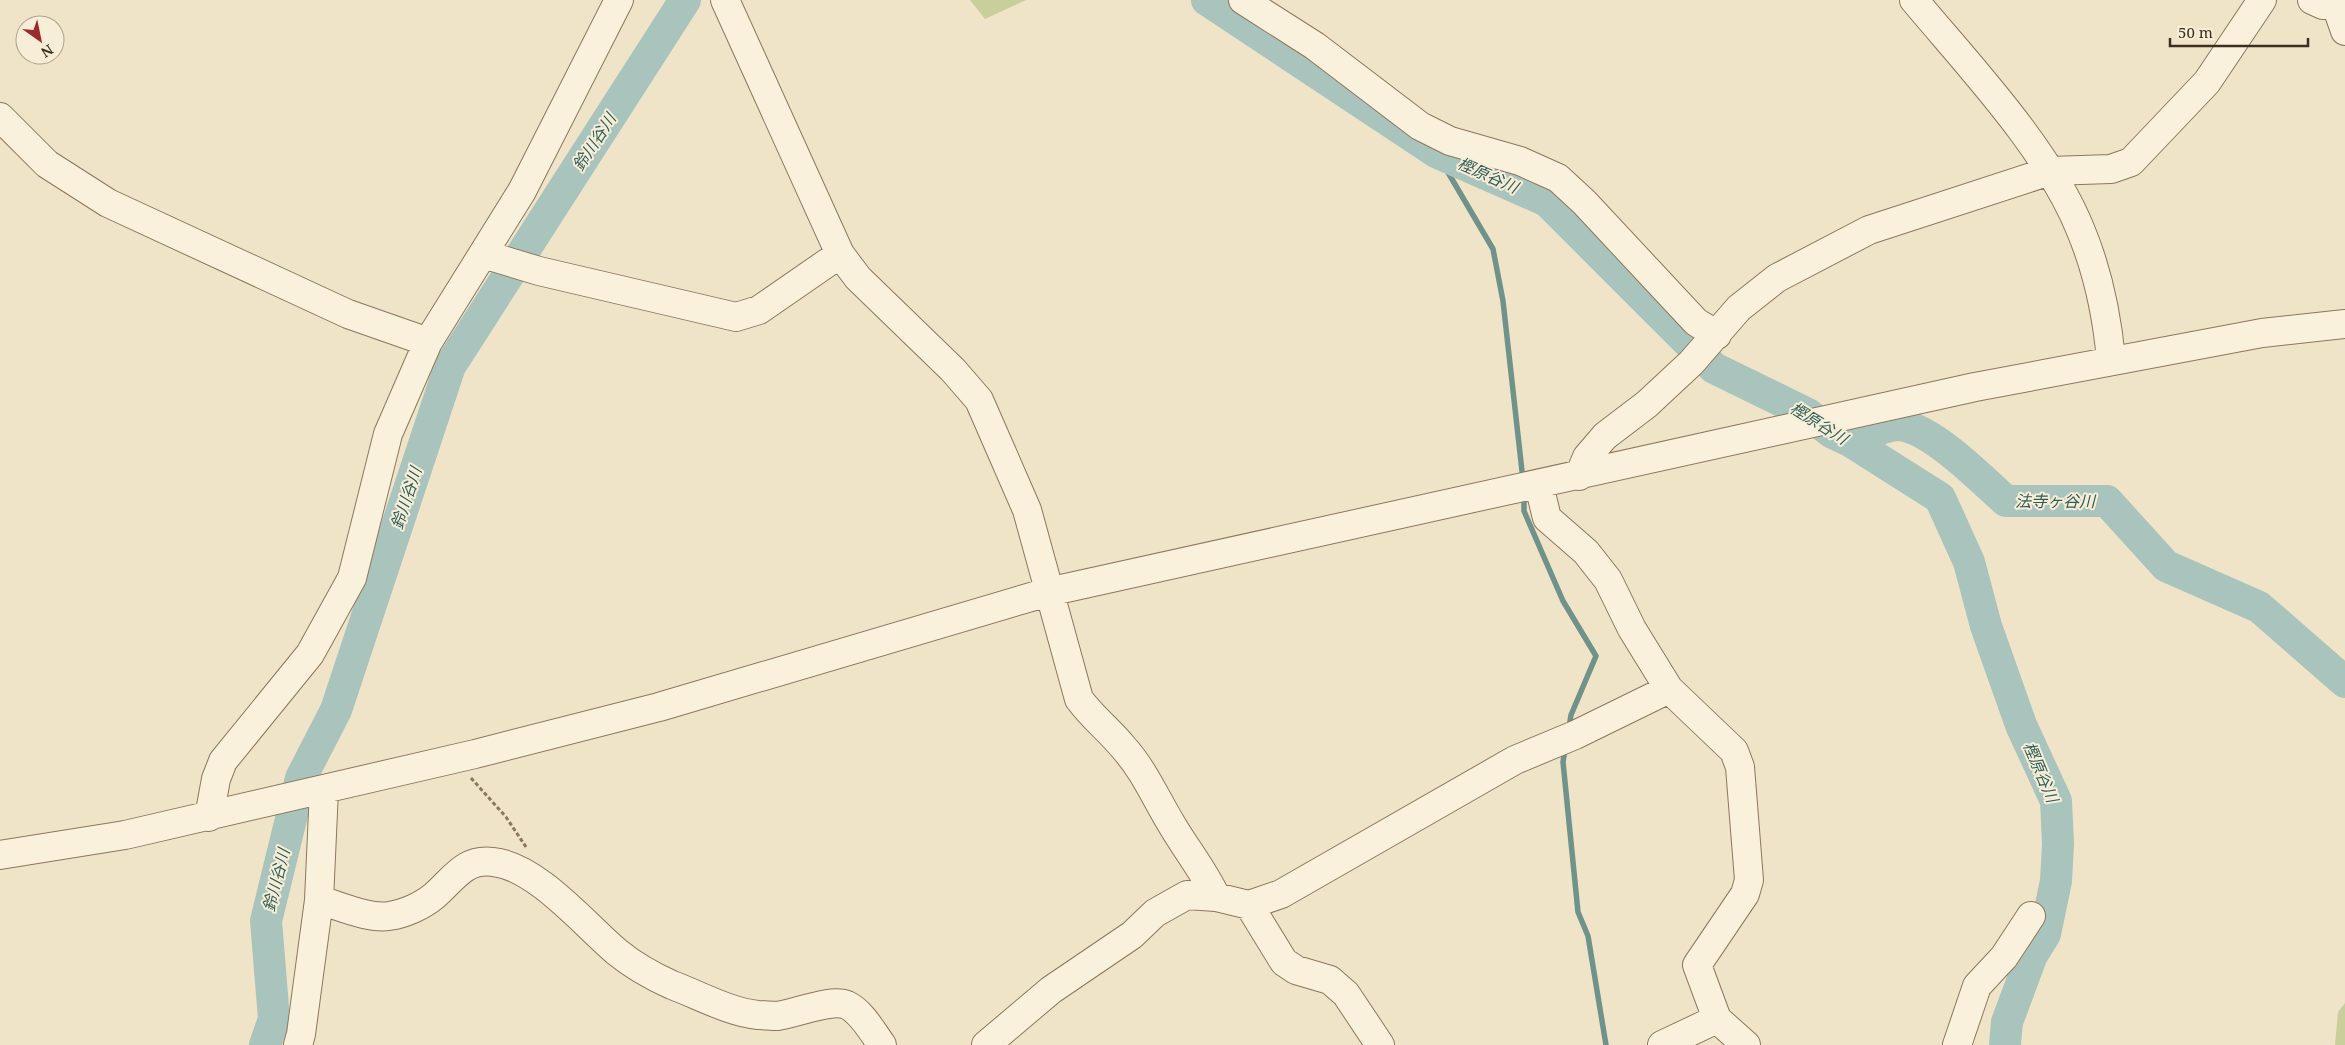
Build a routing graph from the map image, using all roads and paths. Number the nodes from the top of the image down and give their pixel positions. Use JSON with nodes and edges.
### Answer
{"nodes":[{"id":1,"x":620,"y":0,"type":"edge"},
{"id":2,"x":726,"y":0,"type":"edge"},
{"id":3,"x":1243,"y":0,"type":"edge"},
{"id":4,"x":1914,"y":0,"type":"edge"},
{"id":5,"x":2262,"y":0,"type":"edge"},
{"id":6,"x":2331,"y":3,"type":"edge"},
{"id":7,"x":2345,"y":31,"type":"edge"},
{"id":8,"x":0,"y":117,"type":"edge"},
{"id":9,"x":2050,"y":171,"type":"junction"},
{"id":10,"x":840,"y":254,"type":"junction"},
{"id":11,"x":490,"y":256,"type":"junction"},
{"id":12,"x":2345,"y":324,"type":"edge"},
{"id":13,"x":1714,"y":338,"type":"junction"},
{"id":14,"x":428,"y":342,"type":"junction"},
{"id":15,"x":2111,"y":360,"type":"junction"},
{"id":16,"x":1578,"y":476,"type":"junction"},
{"id":17,"x":1529,"y":487,"type":"junction"},
{"id":18,"x":1048,"y":592,"type":"junction"},
{"id":19,"x":1668,"y":689,"type":"junction"},
{"id":20,"x":453,"y":759,"type":"junction"},
{"id":21,"x":319,"y":791,"type":"junction"},
{"id":22,"x":209,"y":817,"type":"junction"},
{"id":23,"x":529,"y":852,"type":"dead end"},
{"id":24,"x":0,"y":855,"type":"edge"},
{"id":25,"x":1216,"y":897,"type":"junction"},
{"id":26,"x":319,"y":900,"type":"junction"},
{"id":27,"x":1249,"y":905,"type":"junction"},
{"id":28,"x":2031,"y":916,"type":"dead end"},
{"id":29,"x":1716,"y":1019,"type":"junction"},
{"id":30,"x":298,"y":1045,"type":"edge"},
{"id":31,"x":882,"y":1045,"type":"edge"},
{"id":32,"x":986,"y":1045,"type":"edge"},
{"id":33,"x":1380,"y":1045,"type":"edge"},
{"id":34,"x":1662,"y":1045,"type":"edge"},
{"id":35,"x":1746,"y":1045,"type":"edge"},
{"id":36,"x":1957,"y":1045,"type":"edge"}],
"edges":[{"from":1,"to":11,"type":"street"},
{"from":2,"to":10,"type":"street"},
{"from":3,"to":13,"type":"street"},
{"from":4,"to":9,"type":"street"},
{"from":5,"to":9,"type":"street"},
{"from":6,"to":7,"type":"street"},
{"from":8,"to":14,"type":"street"},
{"from":9,"to":13,"type":"street"},
{"from":9,"to":15,"type":"street"},
{"from":10,"to":11,"type":"street"},
{"from":10,"to":18,"type":"street"},
{"from":11,"to":14,"type":"street"},
{"from":12,"to":15,"type":"street"},
{"from":13,"to":16,"type":"street"},
{"from":14,"to":22,"type":"street"},
{"from":15,"to":16,"type":"street"},
{"from":16,"to":17,"type":"street"},
{"from":17,"to":18,"type":"street"},
{"from":17,"to":19,"type":"street"},
{"from":18,"to":20,"type":"street"},
{"from":18,"to":25,"type":"street"},
{"from":19,"to":27,"type":"street"},
{"from":19,"to":29,"type":"street"},
{"from":20,"to":21,"type":"street"},
{"from":20,"to":23,"type":"path"},
{"from":21,"to":22,"type":"street"},
{"from":21,"to":26,"type":"street"},
{"from":22,"to":24,"type":"street"},
{"from":25,"to":27,"type":"street"},
{"from":25,"to":32,"type":"street"},
{"from":26,"to":30,"type":"street"},
{"from":26,"to":31,"type":"street"},
{"from":27,"to":33,"type":"street"},
{"from":28,"to":36,"type":"street"},
{"from":29,"to":34,"type":"street"},
{"from":29,"to":35,"type":"street"}]}
